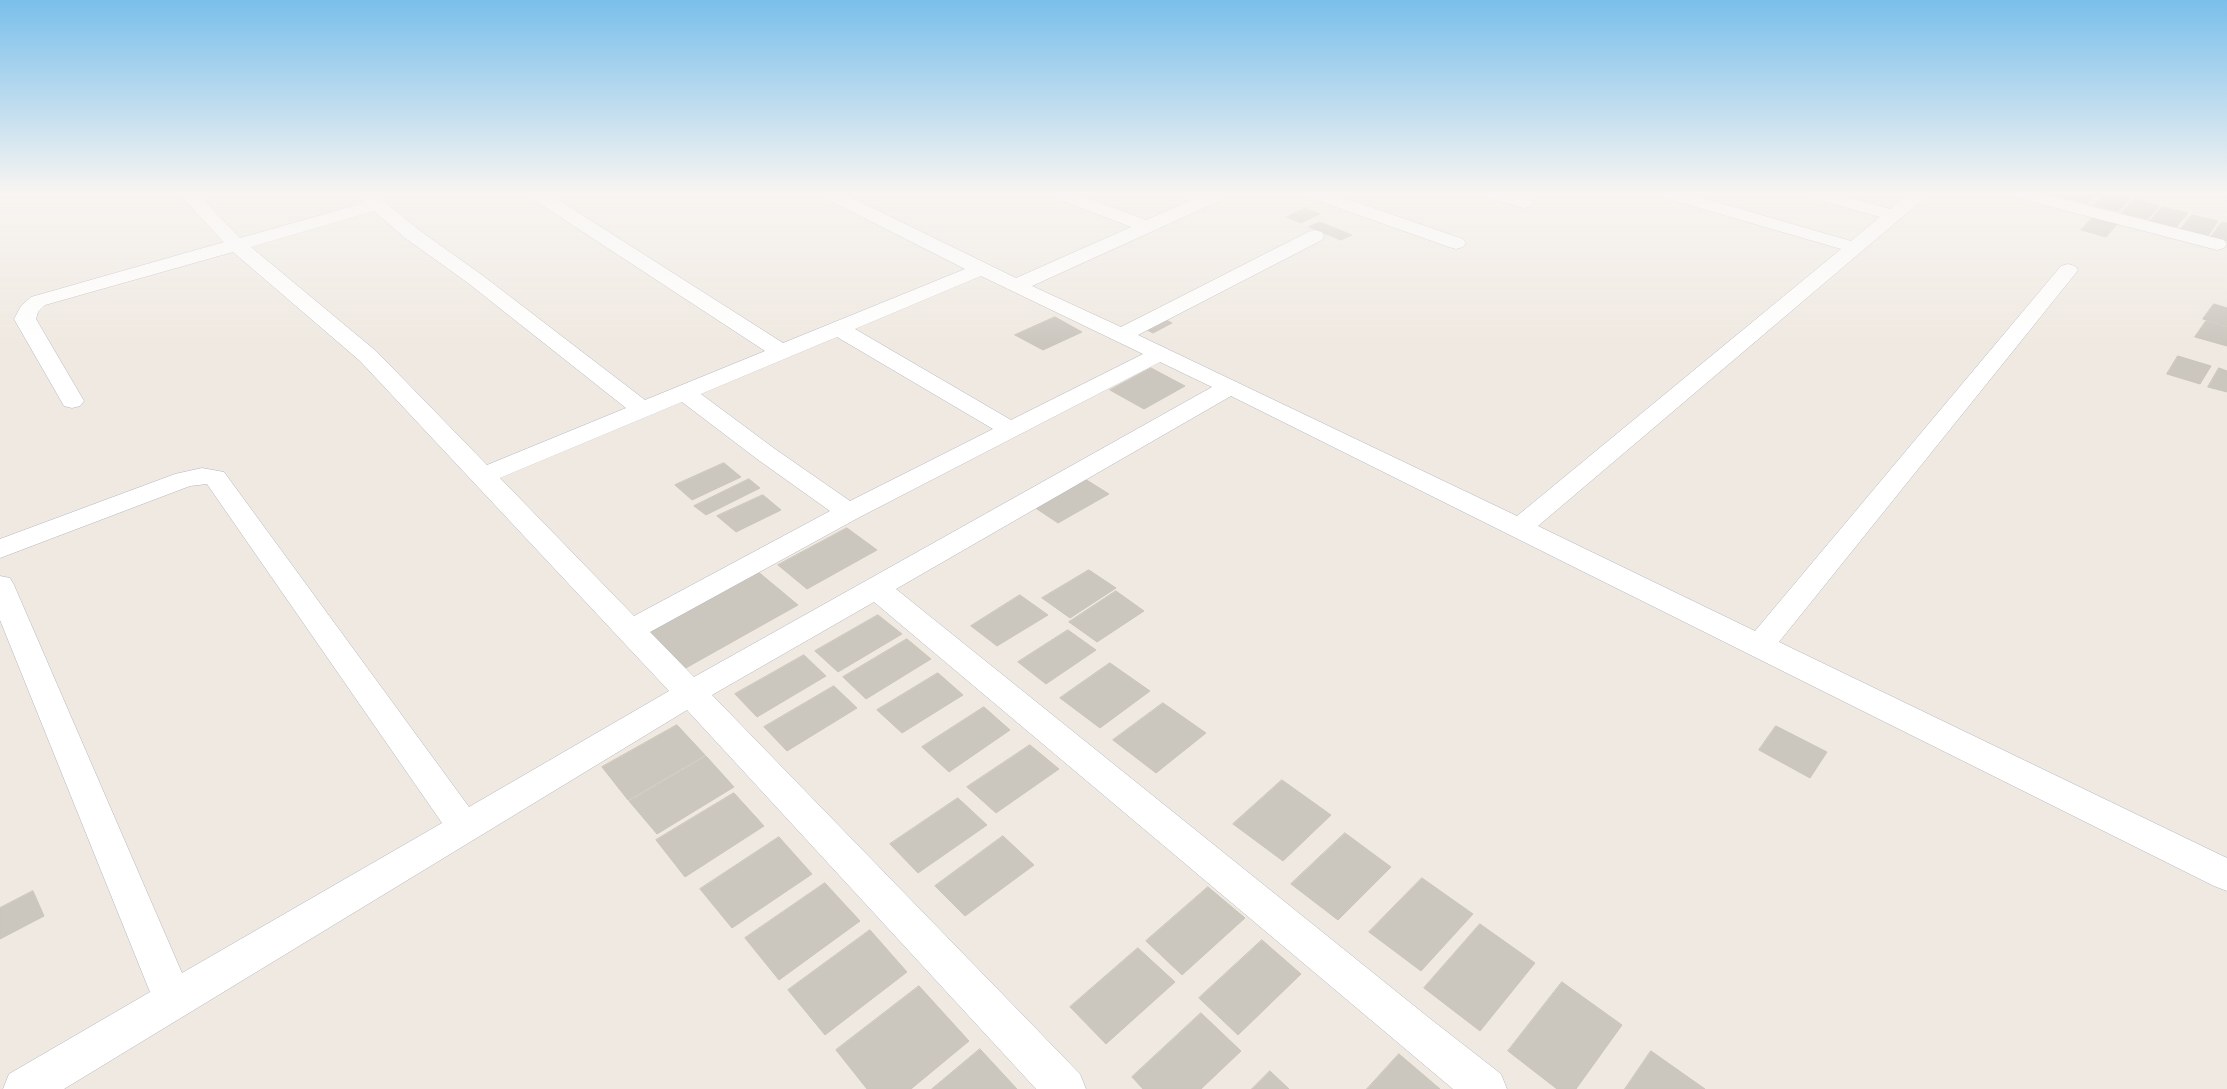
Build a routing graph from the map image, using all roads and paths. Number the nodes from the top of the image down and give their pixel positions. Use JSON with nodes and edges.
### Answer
{"nodes":[{"id":1,"x":239,"y":243,"type":"edge"},
{"id":2,"x":428,"y":243,"type":"edge"},
{"id":3,"x":612,"y":243,"type":"edge"},
{"id":4,"x":930,"y":243,"type":"edge"},
{"id":5,"x":1109,"y":243,"type":"edge"},
{"id":6,"x":1301,"y":243,"type":"edge"},
{"id":7,"x":1836,"y":243,"type":"edge"},
{"id":8,"x":1859,"y":243,"type":"edge"},
{"id":9,"x":2211,"y":243,"type":"edge"},
{"id":10,"x":236,"y":244,"type":"junction"},
{"id":11,"x":2216,"y":244,"type":"dead end"},
{"id":12,"x":1853,"y":248,"type":"junction"},
{"id":13,"x":981,"y":268,"type":"junction"},
{"id":14,"x":2068,"y":270,"type":"dead end"},
{"id":15,"x":1017,"y":285,"type":"junction"},
{"id":16,"x":838,"y":328,"type":"junction"},
{"id":17,"x":1122,"y":335,"type":"junction"},
{"id":18,"x":781,"y":352,"type":"junction"},
{"id":19,"x":1160,"y":354,"type":"junction"},
{"id":20,"x":1230,"y":387,"type":"junction"},
{"id":21,"x":685,"y":392,"type":"junction"},
{"id":22,"x":72,"y":401,"type":"dead end"},
{"id":23,"x":643,"y":410,"type":"junction"},
{"id":24,"x":1011,"y":430,"type":"junction"},
{"id":25,"x":483,"y":476,"type":"junction"},
{"id":26,"x":849,"y":512,"type":"junction"},
{"id":27,"x":1519,"y":528,"type":"junction"},
{"id":28,"x":0,"y":549,"type":"edge"},
{"id":29,"x":0,"y":585,"type":"edge"},
{"id":30,"x":875,"y":588,"type":"junction"},
{"id":31,"x":631,"y":630,"type":"junction"},
{"id":32,"x":1759,"y":646,"type":"junction"},
{"id":33,"x":690,"y":693,"type":"junction"},
{"id":34,"x":464,"y":827,"type":"junction"},
{"id":35,"x":2227,"y":875,"type":"edge"},
{"id":36,"x":174,"y":1001,"type":"junction"},
{"id":37,"x":24,"y":1089,"type":"edge"},
{"id":38,"x":1065,"y":1089,"type":"edge"},
{"id":39,"x":1486,"y":1089,"type":"edge"}],
"edges":[{"from":1,"to":10,"type":"street"},
{"from":2,"to":23,"type":"street"},
{"from":3,"to":18,"type":"street"},
{"from":4,"to":13,"type":"street"},
{"from":5,"to":15,"type":"street"},
{"from":6,"to":17,"type":"street"},
{"from":7,"to":12,"type":"street"},
{"from":8,"to":12,"type":"street"},
{"from":9,"to":11,"type":"street"},
{"from":10,"to":22,"type":"street"},
{"from":10,"to":25,"type":"street"},
{"from":12,"to":27,"type":"street"},
{"from":13,"to":15,"type":"street"},
{"from":13,"to":16,"type":"street"},
{"from":14,"to":32,"type":"street"},
{"from":15,"to":17,"type":"street"},
{"from":16,"to":18,"type":"street"},
{"from":16,"to":24,"type":"street"},
{"from":17,"to":19,"type":"street"},
{"from":18,"to":21,"type":"street"},
{"from":19,"to":20,"type":"street"},
{"from":19,"to":24,"type":"street"},
{"from":20,"to":27,"type":"street"},
{"from":20,"to":30,"type":"street"},
{"from":21,"to":23,"type":"street"},
{"from":21,"to":26,"type":"street"},
{"from":23,"to":25,"type":"street"},
{"from":24,"to":26,"type":"street"},
{"from":25,"to":31,"type":"street"},
{"from":26,"to":31,"type":"street"},
{"from":27,"to":32,"type":"street"},
{"from":28,"to":34,"type":"street"},
{"from":29,"to":36,"type":"street"},
{"from":30,"to":33,"type":"street"},
{"from":30,"to":39,"type":"street"},
{"from":31,"to":33,"type":"street"},
{"from":32,"to":35,"type":"street"},
{"from":33,"to":34,"type":"street"},
{"from":33,"to":38,"type":"street"},
{"from":34,"to":36,"type":"street"},
{"from":36,"to":37,"type":"street"}]}
